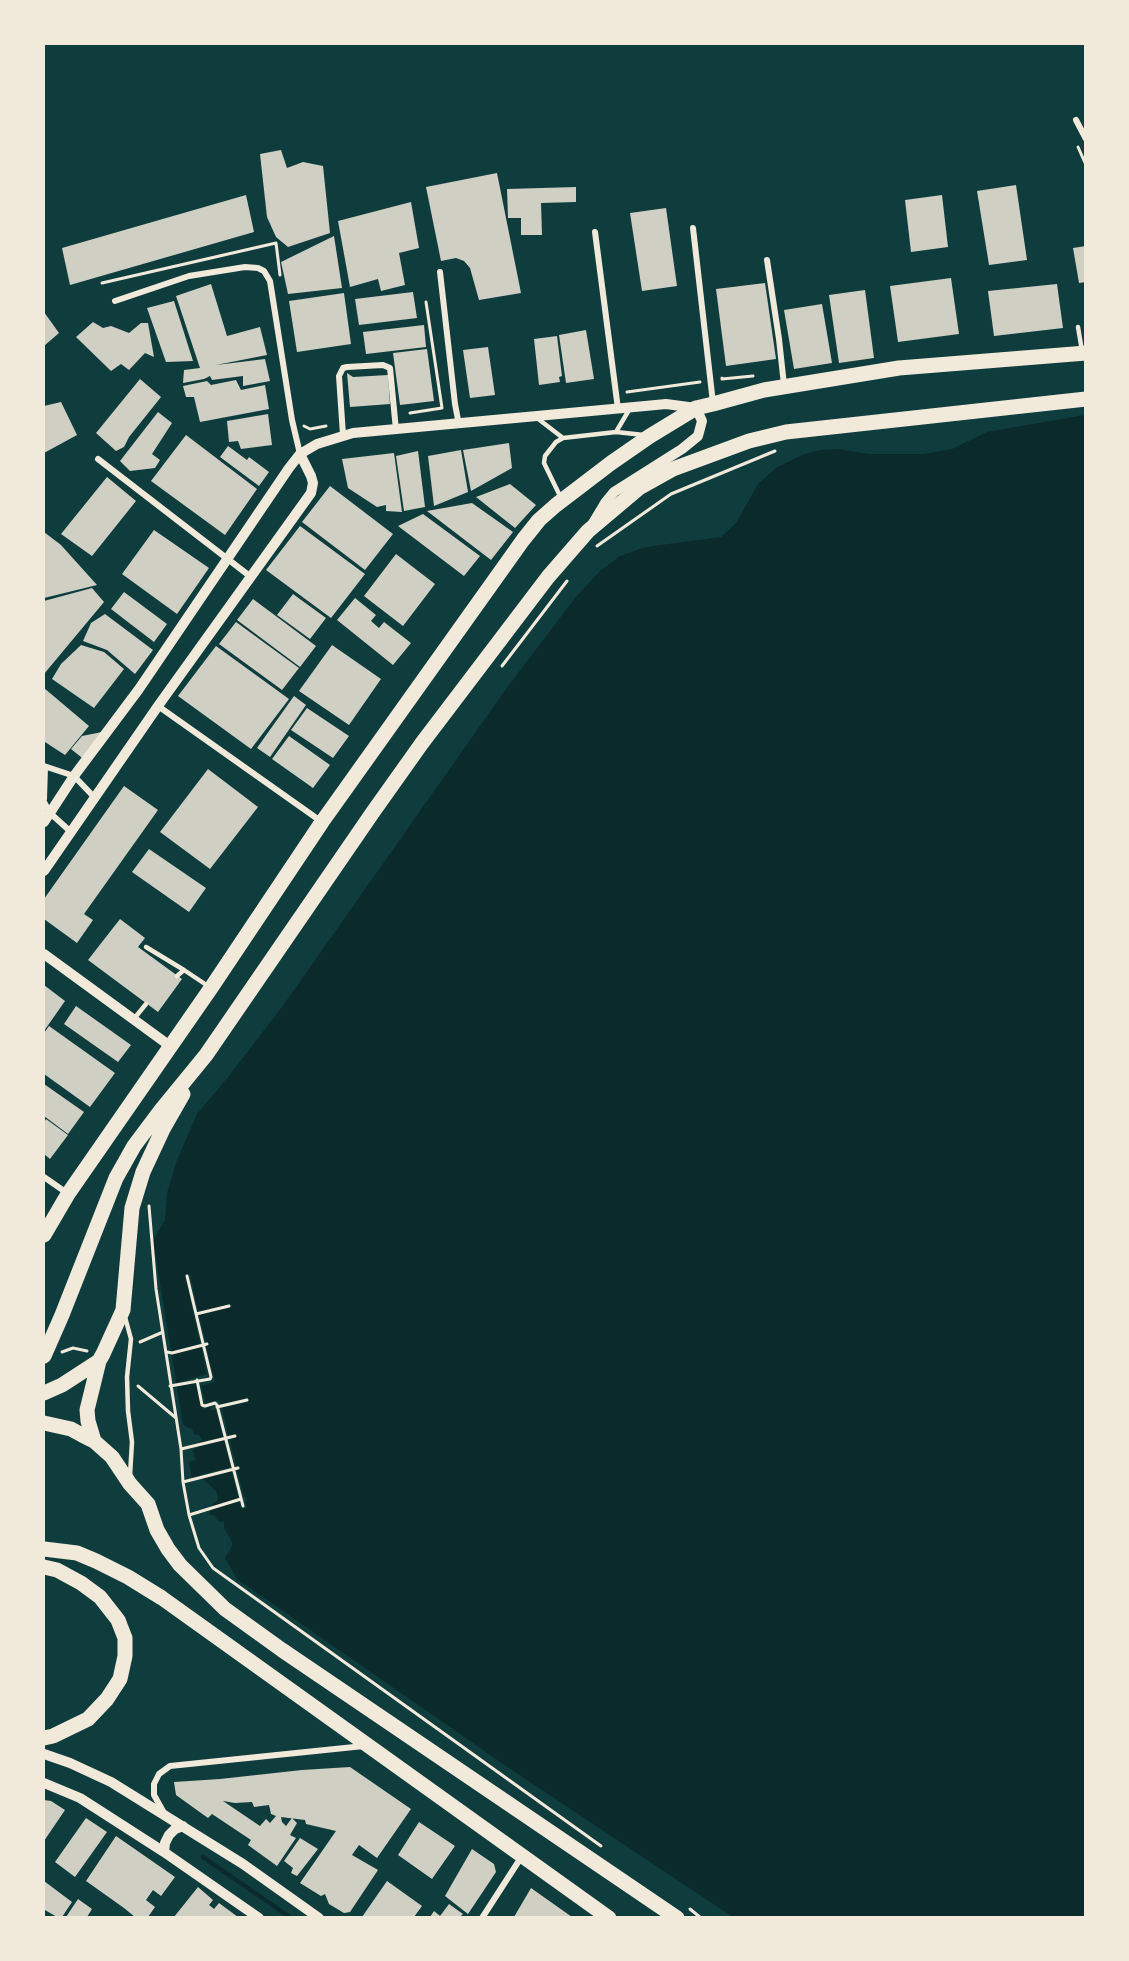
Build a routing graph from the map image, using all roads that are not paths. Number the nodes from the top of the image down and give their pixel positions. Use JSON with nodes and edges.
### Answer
{"nodes":[{"id":1,"x":1076,"y":120,"type":"dead end"},
{"id":2,"x":1086,"y":139,"type":"edge"},
{"id":3,"x":693,"y":228,"type":"dead end"},
{"id":4,"x":595,"y":232,"type":"dead end"},
{"id":5,"x":767,"y":260,"type":"dead end"},
{"id":6,"x":440,"y":272,"type":"dead end"},
{"id":7,"x":115,"y":301,"type":"dead end"},
{"id":8,"x":1078,"y":327,"type":"dead end"},
{"id":9,"x":1084,"y":353,"type":"edge"},
{"id":10,"x":783,"y":380,"type":"junction"},
{"id":11,"x":1086,"y":399,"type":"edge"},
{"id":12,"x":713,"y":404,"type":"junction"},
{"id":13,"x":630,"y":408,"type":"junction"},
{"id":14,"x":696,"y":408,"type":"junction"},
{"id":15,"x":618,"y":409,"type":"junction"},
{"id":16,"x":536,"y":417,"type":"junction"},
{"id":17,"x":459,"y":424,"type":"junction"},
{"id":18,"x":396,"y":430,"type":"junction"},
{"id":19,"x":616,"y":432,"type":"junction"},
{"id":20,"x":343,"y":435,"type":"junction"},
{"id":21,"x":650,"y":436,"type":"junction"},
{"id":22,"x":563,"y":438,"type":"junction"},
{"id":23,"x":300,"y":454,"type":"junction"},
{"id":24,"x":98,"y":459,"type":"dead end"},
{"id":25,"x":562,"y":500,"type":"junction"},
{"id":26,"x":588,"y":531,"type":"junction"},
{"id":27,"x":227,"y":560,"type":"junction"},
{"id":28,"x":251,"y":577,"type":"junction"},
{"id":29,"x":158,"y":706,"type":"junction"},
{"id":30,"x":44,"y":767,"type":"edge"},
{"id":31,"x":74,"y":776,"type":"junction"},
{"id":32,"x":95,"y":799,"type":"junction"},
{"id":33,"x":44,"y":800,"type":"edge"},
{"id":34,"x":47,"y":818,"type":"edge"},
{"id":35,"x":322,"y":822,"type":"junction"},
{"id":36,"x":71,"y":832,"type":"junction"},
{"id":37,"x":44,"y":871,"type":"edge"},
{"id":38,"x":146,"y":947,"type":"dead end"},
{"id":39,"x":44,"y":954,"type":"edge"},
{"id":40,"x":184,"y":970,"type":"junction"},
{"id":41,"x":177,"y":976,"type":"dead end"},
{"id":42,"x":211,"y":988,"type":"junction"},
{"id":43,"x":146,"y":1004,"type":"dead end"},
{"id":44,"x":134,"y":1020,"type":"junction"},
{"id":45,"x":170,"y":1046,"type":"junction"},
{"id":46,"x":206,"y":1055,"type":"junction"},
{"id":47,"x":44,"y":1177,"type":"edge"},
{"id":48,"x":68,"y":1194,"type":"junction"},
{"id":49,"x":44,"y":1235,"type":"edge"},
{"id":50,"x":123,"y":1310,"type":"junction"},
{"id":51,"x":44,"y":1356,"type":"edge"},
{"id":52,"x":99,"y":1360,"type":"junction"},
{"id":53,"x":44,"y":1393,"type":"edge"},
{"id":54,"x":44,"y":1423,"type":"edge"},
{"id":55,"x":94,"y":1442,"type":"junction"},
{"id":56,"x":130,"y":1484,"type":"junction"},
{"id":57,"x":44,"y":1549,"type":"edge"},
{"id":58,"x":44,"y":1567,"type":"edge"},
{"id":59,"x":44,"y":1738,"type":"edge"},
{"id":60,"x":367,"y":1746,"type":"junction"},
{"id":61,"x":44,"y":1754,"type":"edge"},
{"id":62,"x":44,"y":1783,"type":"edge"},
{"id":63,"x":164,"y":1814,"type":"junction"},
{"id":64,"x":183,"y":1826,"type":"junction"},
{"id":65,"x":164,"y":1852,"type":"junction"},
{"id":66,"x":522,"y":1855,"type":"junction"},
{"id":67,"x":673,"y":1913,"type":"edge"},
{"id":68,"x":259,"y":1917,"type":"edge"},
{"id":69,"x":319,"y":1917,"type":"edge"},
{"id":70,"x":482,"y":1917,"type":"edge"},
{"id":71,"x":609,"y":1917,"type":"edge"}],
"edges":[{"from":1,"to":2,"type":"street"},
{"from":3,"to":12,"type":"street"},
{"from":4,"to":15,"type":"street"},
{"from":5,"to":10,"type":"street"},
{"from":6,"to":17,"type":"street"},
{"from":7,"to":23,"type":"street"},
{"from":8,"to":9,"type":"lane"},
{"from":9,"to":10,"type":"highway"},
{"from":10,"to":12,"type":"highway"},
{"from":11,"to":26,"type":"highway"},
{"from":12,"to":14,"type":"highway"},
{"from":13,"to":14,"type":"street"},
{"from":13,"to":15,"type":"street"},
{"from":13,"to":19,"type":"lane"},
{"from":14,"to":21,"type":"highway"},
{"from":14,"to":26,"type":"street"},
{"from":15,"to":16,"type":"street"},
{"from":16,"to":17,"type":"street"},
{"from":16,"to":22,"type":"lane"},
{"from":17,"to":18,"type":"street"},
{"from":18,"to":20,"type":"street"},
{"from":18,"to":20,"type":"street"},
{"from":19,"to":21,"type":"lane"},
{"from":19,"to":22,"type":"lane"},
{"from":20,"to":23,"type":"street"},
{"from":21,"to":25,"type":"highway"},
{"from":22,"to":25,"type":"lane"},
{"from":23,"to":27,"type":"street"},
{"from":23,"to":28,"type":"street"},
{"from":24,"to":27,"type":"street"},
{"from":25,"to":35,"type":"highway"},
{"from":26,"to":46,"type":"highway"},
{"from":27,"to":28,"type":"street"},
{"from":27,"to":31,"type":"street"},
{"from":28,"to":29,"type":"street"},
{"from":29,"to":32,"type":"street"},
{"from":29,"to":35,"type":"street"},
{"from":30,"to":31,"type":"street"},
{"from":30,"to":33,"type":"street"},
{"from":31,"to":32,"type":"street"},
{"from":31,"to":34,"type":"street"},
{"from":32,"to":36,"type":"street"},
{"from":33,"to":34,"type":"street"},
{"from":34,"to":36,"type":"street"},
{"from":35,"to":42,"type":"highway"},
{"from":36,"to":37,"type":"street"},
{"from":38,"to":40,"type":"lane"},
{"from":39,"to":44,"type":"street"},
{"from":40,"to":41,"type":"lane"},
{"from":40,"to":42,"type":"lane"},
{"from":42,"to":45,"type":"highway"},
{"from":43,"to":44,"type":"lane"},
{"from":44,"to":45,"type":"street"},
{"from":45,"to":48,"type":"highway"},
{"from":46,"to":50,"type":"highway"},
{"from":46,"to":51,"type":"highway"},
{"from":47,"to":48,"type":"street"},
{"from":48,"to":49,"type":"highway"},
{"from":50,"to":52,"type":"highway"},
{"from":50,"to":56,"type":"lane"},
{"from":52,"to":53,"type":"highway"},
{"from":52,"to":55,"type":"highway"},
{"from":54,"to":55,"type":"highway"},
{"from":55,"to":56,"type":"highway"},
{"from":56,"to":67,"type":"highway"},
{"from":57,"to":60,"type":"highway"},
{"from":58,"to":59,"type":"highway"},
{"from":60,"to":63,"type":"street"},
{"from":60,"to":66,"type":"highway"},
{"from":61,"to":63,"type":"street"},
{"from":62,"to":65,"type":"street"},
{"from":63,"to":64,"type":"street"},
{"from":64,"to":65,"type":"street"},
{"from":64,"to":69,"type":"street"},
{"from":65,"to":68,"type":"street"},
{"from":66,"to":70,"type":"street"},
{"from":66,"to":71,"type":"highway"}]}
